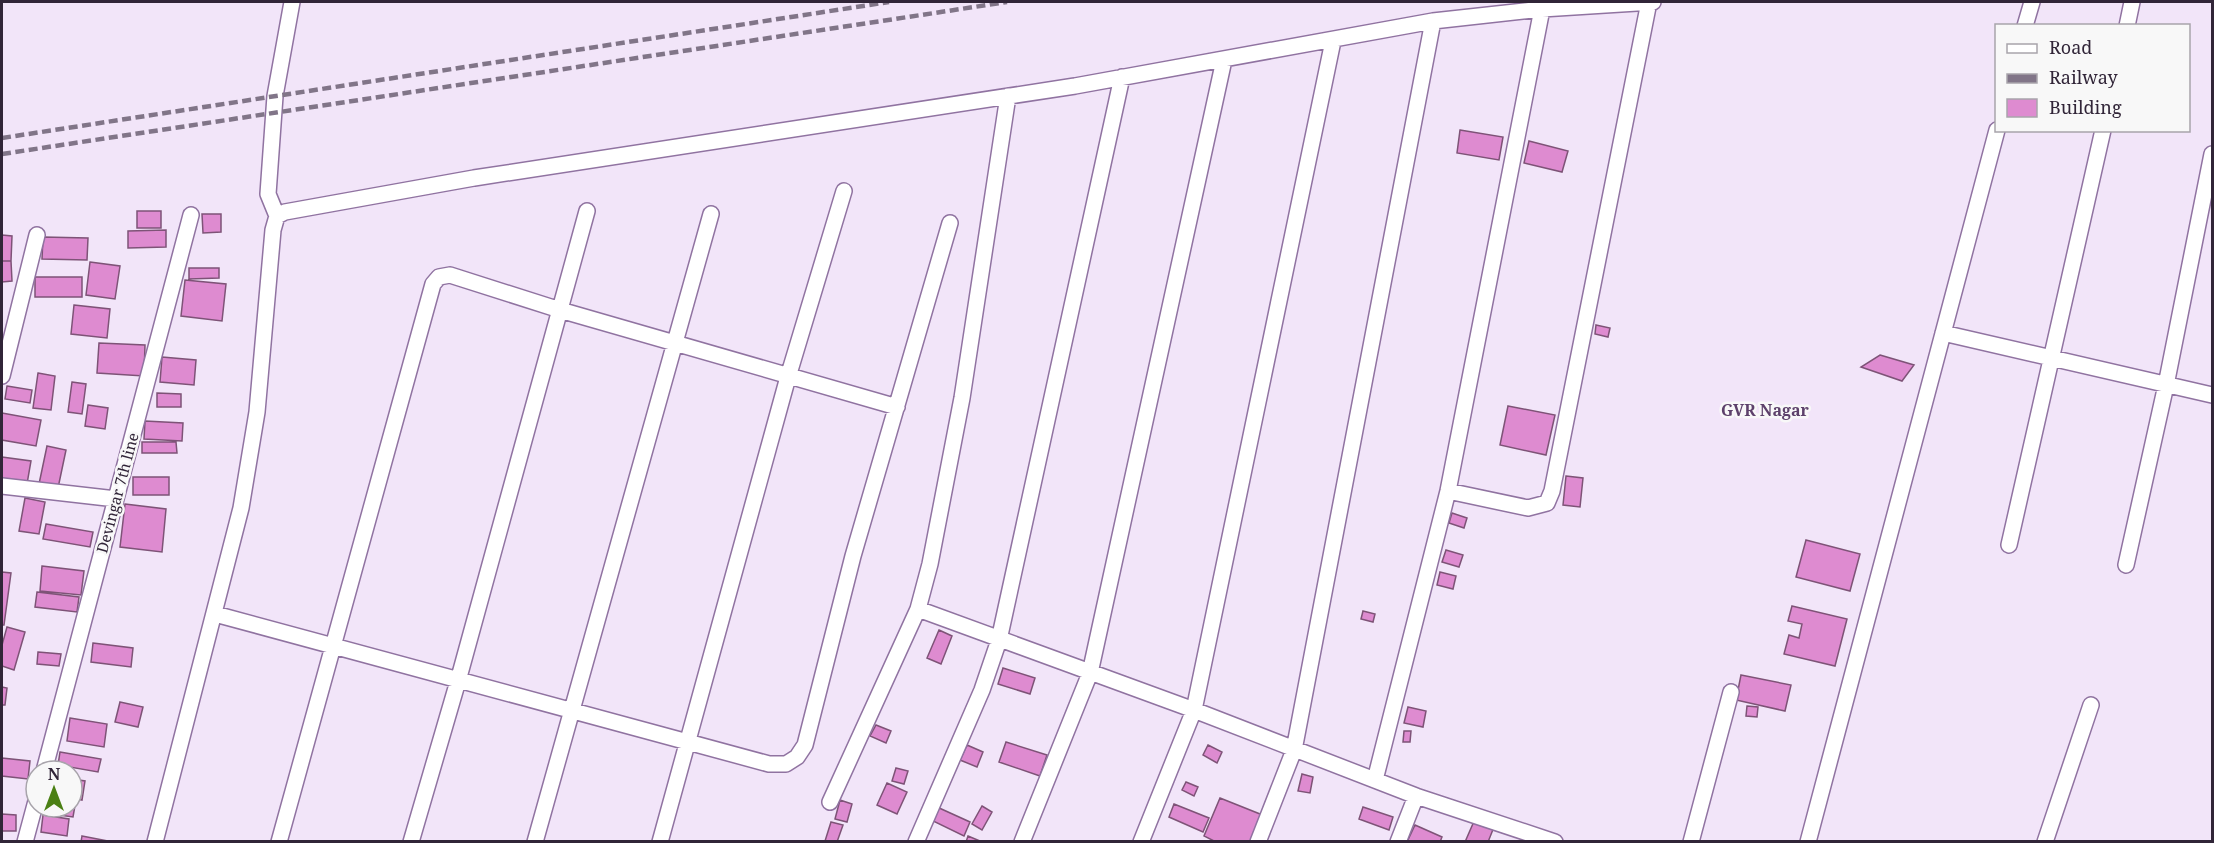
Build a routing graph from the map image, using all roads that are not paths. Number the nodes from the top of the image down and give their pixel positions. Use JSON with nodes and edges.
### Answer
{"nodes":[{"id":1,"x":292,"y":2,"type":"edge"},
{"id":2,"x":1651,"y":2,"type":"edge"},
{"id":3,"x":2031,"y":2,"type":"edge"},
{"id":4,"x":2132,"y":2,"type":"edge"},
{"id":5,"x":1542,"y":9,"type":"junction"},
{"id":6,"x":1433,"y":21,"type":"junction"},
{"id":7,"x":2026,"y":24,"type":"edge"},
{"id":8,"x":2127,"y":24,"type":"edge"},
{"id":9,"x":1333,"y":41,"type":"junction"},
{"id":10,"x":1224,"y":60,"type":"junction"},
{"id":11,"x":1122,"y":77,"type":"junction"},
{"id":12,"x":1008,"y":96,"type":"junction"},
{"id":13,"x":1996,"y":132,"type":"edge"},
{"id":14,"x":2103,"y":132,"type":"edge"},
{"id":15,"x":2212,"y":154,"type":"edge"},
{"id":16,"x":844,"y":191,"type":"dead end"},
{"id":17,"x":587,"y":211,"type":"dead end"},
{"id":18,"x":711,"y":214,"type":"dead end"},
{"id":19,"x":191,"y":215,"type":"dead end"},
{"id":20,"x":275,"y":223,"type":"junction"},
{"id":21,"x":950,"y":224,"type":"dead end"},
{"id":22,"x":37,"y":235,"type":"dead end"},
{"id":23,"x":560,"y":310,"type":"junction"},
{"id":24,"x":1943,"y":333,"type":"junction"},
{"id":25,"x":673,"y":344,"type":"junction"},
{"id":26,"x":2052,"y":359,"type":"junction"},
{"id":27,"x":2,"y":376,"type":"edge"},
{"id":28,"x":789,"y":377,"type":"junction"},
{"id":29,"x":2166,"y":385,"type":"junction"},
{"id":30,"x":2212,"y":395,"type":"edge"},
{"id":31,"x":897,"y":407,"type":"junction"},
{"id":32,"x":2,"y":486,"type":"edge"},
{"id":33,"x":1448,"y":491,"type":"junction"},
{"id":34,"x":116,"y":499,"type":"junction"},
{"id":35,"x":2009,"y":545,"type":"dead end"},
{"id":36,"x":2126,"y":565,"type":"dead end"},
{"id":37,"x":918,"y":609,"type":"junction"},
{"id":38,"x":215,"y":614,"type":"junction"},
{"id":39,"x":999,"y":640,"type":"junction"},
{"id":40,"x":333,"y":648,"type":"junction"},
{"id":41,"x":1090,"y":673,"type":"junction"},
{"id":42,"x":458,"y":681,"type":"junction"},
{"id":43,"x":1731,"y":692,"type":"dead end"},
{"id":44,"x":2091,"y":705,"type":"dead end"},
{"id":45,"x":1194,"y":710,"type":"junction"},
{"id":46,"x":571,"y":712,"type":"junction"},
{"id":47,"x":686,"y":743,"type":"junction"},
{"id":48,"x":1294,"y":750,"type":"junction"},
{"id":49,"x":47,"y":759,"type":"edge"},
{"id":50,"x":1376,"y":780,"type":"junction"},
{"id":51,"x":1416,"y":796,"type":"junction"},
{"id":52,"x":830,"y":802,"type":"dead end"},
{"id":53,"x":31,"y":819,"type":"edge"},
{"id":54,"x":1534,"y":838,"type":"edge"},
{"id":55,"x":25,"y":842,"type":"edge"},
{"id":56,"x":155,"y":842,"type":"edge"},
{"id":57,"x":279,"y":842,"type":"edge"},
{"id":58,"x":411,"y":842,"type":"edge"},
{"id":59,"x":535,"y":842,"type":"edge"},
{"id":60,"x":660,"y":842,"type":"edge"},
{"id":61,"x":916,"y":842,"type":"edge"},
{"id":62,"x":1022,"y":842,"type":"edge"},
{"id":63,"x":1141,"y":842,"type":"edge"},
{"id":64,"x":1258,"y":842,"type":"edge"},
{"id":65,"x":1398,"y":842,"type":"edge"},
{"id":66,"x":1555,"y":842,"type":"edge"},
{"id":67,"x":1691,"y":842,"type":"edge"},
{"id":68,"x":1808,"y":842,"type":"edge"},
{"id":69,"x":2045,"y":842,"type":"edge"}],
"edges":[{"from":1,"to":20,"type":"street"},
{"from":2,"to":5,"type":"street"},
{"from":2,"to":33,"type":"street"},
{"from":3,"to":7,"type":"street"},
{"from":4,"to":8,"type":"street"},
{"from":5,"to":6,"type":"street"},
{"from":5,"to":33,"type":"street"},
{"from":6,"to":9,"type":"street"},
{"from":6,"to":48,"type":"street"},
{"from":9,"to":10,"type":"street"},
{"from":9,"to":45,"type":"street"},
{"from":10,"to":11,"type":"street"},
{"from":10,"to":41,"type":"street"},
{"from":11,"to":12,"type":"street"},
{"from":11,"to":39,"type":"street"},
{"from":12,"to":20,"type":"street"},
{"from":12,"to":37,"type":"street"},
{"from":13,"to":24,"type":"street"},
{"from":14,"to":26,"type":"street"},
{"from":15,"to":29,"type":"street"},
{"from":16,"to":28,"type":"street"},
{"from":17,"to":23,"type":"street"},
{"from":18,"to":25,"type":"street"},
{"from":19,"to":34,"type":"street","name":"Devingar 7th line"},
{"from":20,"to":38,"type":"street"},
{"from":21,"to":31,"type":"street"},
{"from":22,"to":27,"type":"street"},
{"from":23,"to":25,"type":"street"},
{"from":23,"to":40,"type":"street"},
{"from":23,"to":42,"type":"street"},
{"from":24,"to":26,"type":"street"},
{"from":24,"to":68,"type":"street"},
{"from":25,"to":28,"type":"street"},
{"from":25,"to":46,"type":"street"},
{"from":26,"to":29,"type":"street"},
{"from":26,"to":35,"type":"street"},
{"from":28,"to":31,"type":"street"},
{"from":28,"to":47,"type":"street"},
{"from":29,"to":30,"type":"street"},
{"from":29,"to":36,"type":"street"},
{"from":31,"to":47,"type":"street"},
{"from":32,"to":34,"type":"street"},
{"from":33,"to":50,"type":"street"},
{"from":34,"to":49,"type":"street","name":"Devingar 7th line"},
{"from":37,"to":39,"type":"street"},
{"from":37,"to":52,"type":"street"},
{"from":38,"to":40,"type":"street"},
{"from":38,"to":56,"type":"street"},
{"from":39,"to":41,"type":"street"},
{"from":39,"to":61,"type":"street"},
{"from":40,"to":42,"type":"street"},
{"from":40,"to":57,"type":"street"},
{"from":41,"to":45,"type":"street"},
{"from":41,"to":62,"type":"street"},
{"from":42,"to":46,"type":"street"},
{"from":42,"to":58,"type":"street"},
{"from":43,"to":67,"type":"street"},
{"from":44,"to":69,"type":"street"},
{"from":45,"to":48,"type":"street"},
{"from":45,"to":63,"type":"street"},
{"from":46,"to":47,"type":"street"},
{"from":46,"to":59,"type":"street"},
{"from":47,"to":60,"type":"street"},
{"from":48,"to":50,"type":"street"},
{"from":48,"to":64,"type":"street"},
{"from":50,"to":51,"type":"street"},
{"from":51,"to":54,"type":"street"},
{"from":51,"to":65,"type":"street"},
{"from":53,"to":55,"type":"street"},
{"from":54,"to":66,"type":"street"}]}
